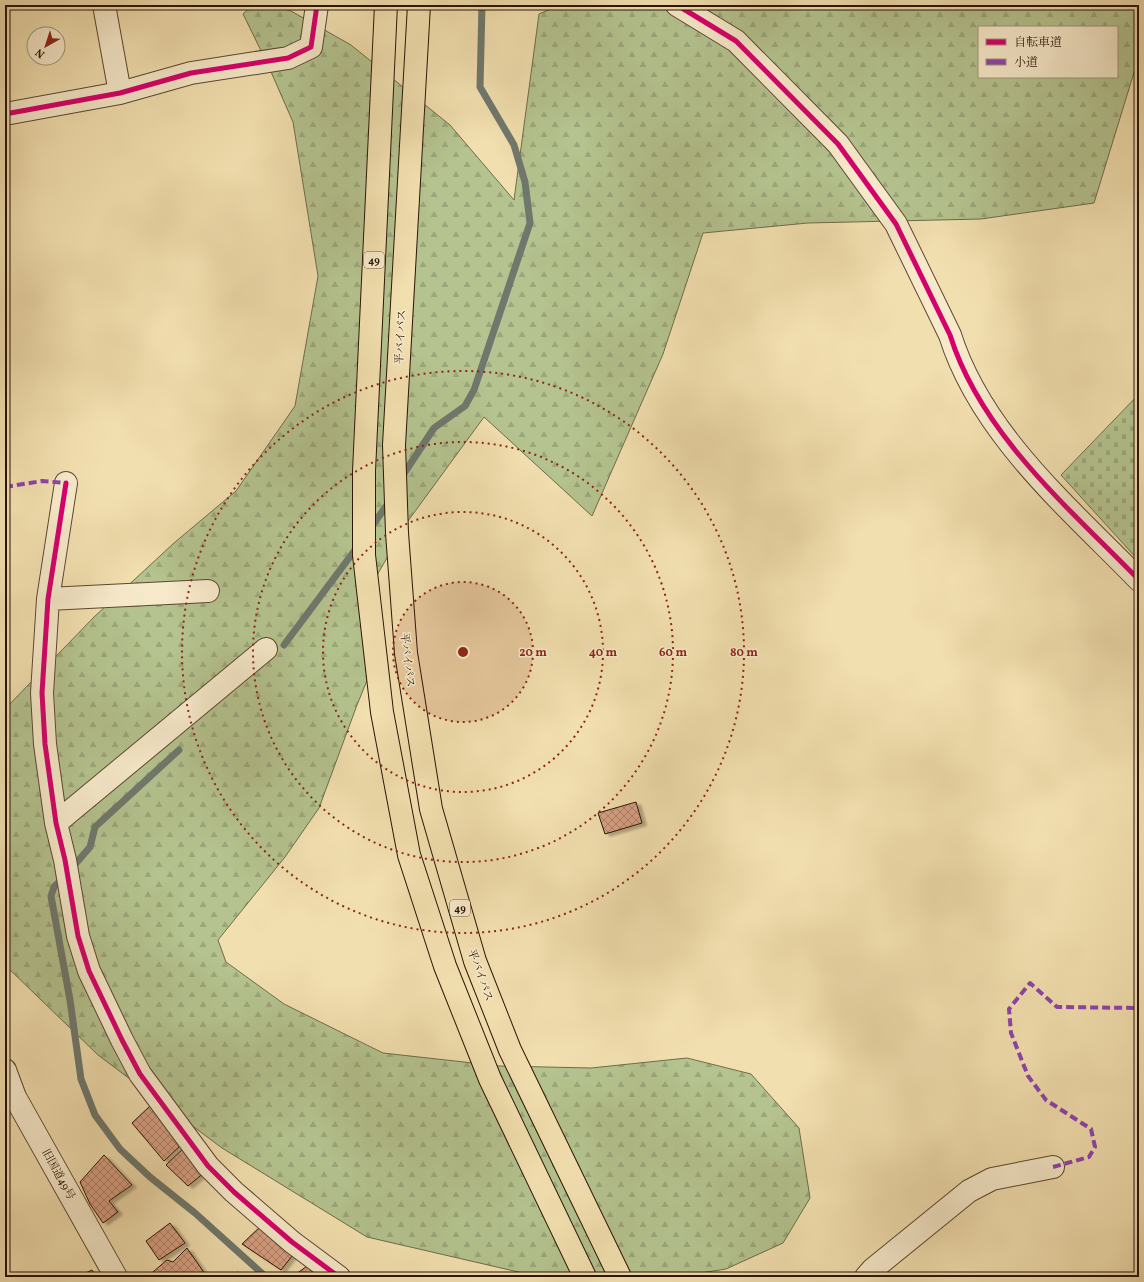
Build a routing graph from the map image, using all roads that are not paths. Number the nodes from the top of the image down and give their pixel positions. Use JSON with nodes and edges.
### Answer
{"nodes":[{"id":1,"x":104,"y":5,"type":"edge"},
{"id":2,"x":317,"y":5,"type":"edge"},
{"id":3,"x":386,"y":5,"type":"edge"},
{"id":4,"x":419,"y":5,"type":"edge"},
{"id":5,"x":677,"y":5,"type":"edge"},
{"id":6,"x":120,"y":93,"type":"junction"},
{"id":7,"x":5,"y":114,"type":"edge"},
{"id":8,"x":66,"y":483,"type":"dead end"},
{"id":9,"x":1139,"y":580,"type":"edge"},
{"id":10,"x":208,"y":591,"type":"dead end"},
{"id":11,"x":48,"y":599,"type":"junction"},
{"id":12,"x":266,"y":649,"type":"dead end"},
{"id":13,"x":56,"y":823,"type":"junction"},
{"id":14,"x":5,"y":1070,"type":"edge"},
{"id":15,"x":1053,"y":1167,"type":"dead end"},
{"id":16,"x":116,"y":1277,"type":"edge"},
{"id":17,"x":340,"y":1277,"type":"edge"},
{"id":18,"x":585,"y":1277,"type":"edge"},
{"id":19,"x":620,"y":1277,"type":"edge"},
{"id":20,"x":866,"y":1277,"type":"edge"}],
"edges":[{"from":1,"to":6,"type":"street"},
{"from":2,"to":6,"type":"street"},
{"from":3,"to":18,"type":"highway","number":"49"},
{"from":4,"to":19,"type":"highway","name":"平バイパス","number":"49"},
{"from":5,"to":9,"type":"street"},
{"from":6,"to":7,"type":"street"},
{"from":8,"to":11,"type":"street"},
{"from":10,"to":11,"type":"street"},
{"from":11,"to":13,"type":"street"},
{"from":12,"to":13,"type":"street"},
{"from":13,"to":17,"type":"street"},
{"from":14,"to":16,"type":"street","name":"旧国道49号"},
{"from":15,"to":20,"type":"street"}]}
